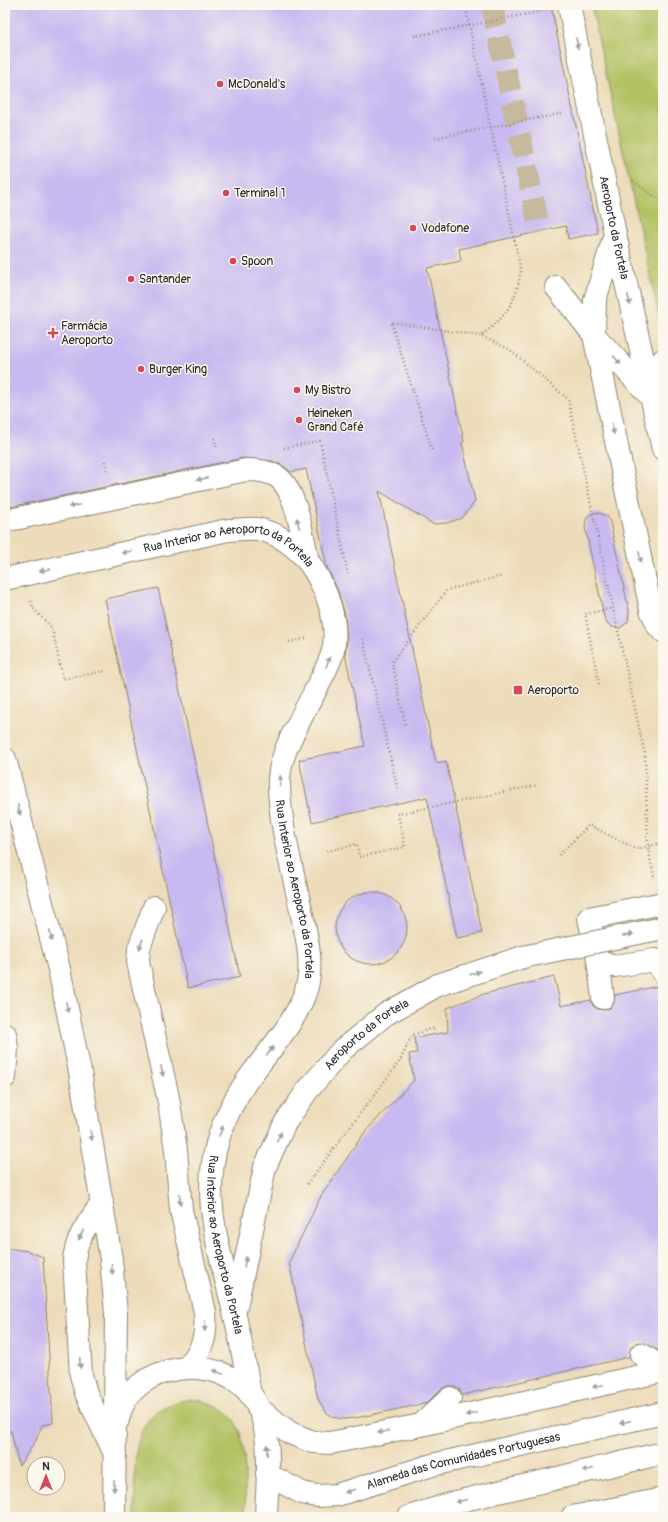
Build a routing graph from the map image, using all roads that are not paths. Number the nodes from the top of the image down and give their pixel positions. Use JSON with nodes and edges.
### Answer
{"nodes":[{"id":1,"x":569,"y":6,"type":"edge"},
{"id":2,"x":615,"y":234,"type":"junction"},
{"id":3,"x":556,"y":287,"type":"dead end"},
{"id":4,"x":594,"y":335,"type":"junction"},
{"id":5,"x":663,"y":360,"type":"edge"},
{"id":6,"x":650,"y":397,"type":"junction"},
{"id":7,"x":663,"y":449,"type":"edge"},
{"id":8,"x":5,"y":521,"type":"edge"},
{"id":9,"x":308,"y":561,"type":"junction"},
{"id":10,"x":5,"y":579,"type":"edge"},
{"id":11,"x":663,"y":631,"type":"edge"},
{"id":12,"x":5,"y":759,"type":"edge"},
{"id":13,"x":661,"y":903,"type":"edge"},
{"id":14,"x":154,"y":907,"type":"dead end"},
{"id":15,"x":663,"y":928,"type":"edge"},
{"id":16,"x":598,"y":960,"type":"junction"},
{"id":17,"x":663,"y":972,"type":"edge"},
{"id":18,"x":603,"y":998,"type":"dead end"},
{"id":19,"x":5,"y":1034,"type":"edge"},
{"id":20,"x":5,"y":1077,"type":"edge"},
{"id":21,"x":102,"y":1202,"type":"junction"},
{"id":22,"x":235,"y":1314,"type":"junction"},
{"id":23,"x":641,"y":1354,"type":"dead end"},
{"id":24,"x":187,"y":1367,"type":"junction"},
{"id":25,"x":663,"y":1368,"type":"edge"},
{"id":26,"x":663,"y":1371,"type":"edge"},
{"id":27,"x":450,"y":1398,"type":"dead end"},
{"id":28,"x":254,"y":1401,"type":"junction"},
{"id":29,"x":663,"y":1413,"type":"edge"},
{"id":30,"x":421,"y":1425,"type":"junction"},
{"id":31,"x":663,"y":1437,"type":"edge"},
{"id":32,"x":115,"y":1443,"type":"junction"},
{"id":33,"x":663,"y":1453,"type":"edge"},
{"id":34,"x":625,"y":1461,"type":"junction"},
{"id":35,"x":267,"y":1474,"type":"junction"},
{"id":36,"x":663,"y":1499,"type":"edge"},
{"id":37,"x":114,"y":1517,"type":"edge"},
{"id":38,"x":266,"y":1517,"type":"edge"},
{"id":39,"x":409,"y":1517,"type":"edge"},
{"id":40,"x":572,"y":1517,"type":"edge"}],
"edges":[{"from":1,"to":2,"type":"main road","name":"Aeroporto da Portela","one_way":true},
{"from":2,"to":4,"type":"main road"},
{"from":2,"to":6,"type":"main road","name":"Aeroporto da Portela","one_way":true},
{"from":3,"to":4,"type":"main road"},
{"from":4,"to":6,"type":"main road","one_way":true},
{"from":4,"to":11,"type":"main road","one_way":true},
{"from":5,"to":6,"type":"main road"},
{"from":6,"to":7,"type":"main road","name":"Aeroporto da Portela"},
{"from":9,"to":8,"type":"main road","one_way":true},
{"from":9,"to":10,"type":"main road","name":"Rua Interior ao Aeroporto da Portela","one_way":true},
{"from":22,"to":9,"type":"main road","name":"Rua Interior ao Aeroporto da Portela","one_way":true},
{"from":12,"to":21,"type":"main road","one_way":true},
{"from":13,"to":16,"type":"main road"},
{"from":14,"to":24,"type":"main road","one_way":true},
{"from":22,"to":15,"type":"main road","name":"Aeroporto da Portela","one_way":true,"bridge":true},
{"from":16,"to":17,"type":"main road"},
{"from":16,"to":18,"type":"main road"},
{"from":19,"to":20,"type":"main road"},
{"from":21,"to":32,"type":"main road","one_way":true},
{"from":21,"to":32,"type":"main road","one_way":true},
{"from":22,"to":28,"type":"main road","name":"Rua Interior ao Aeroporto da Portela"},
{"from":23,"to":25,"type":"main road"},
{"from":28,"to":24,"type":"main road","one_way":true},
{"from":24,"to":32,"type":"main road"},
{"from":26,"to":30,"type":"main road","one_way":true},
{"from":27,"to":30,"type":"main road"},
{"from":30,"to":28,"type":"main road","one_way":true},
{"from":35,"to":28,"type":"main road","one_way":true},
{"from":29,"to":35,"type":"main road","name":"Alameda das Comunidades Portuguesas","one_way":true},
{"from":31,"to":34,"type":"main road"},
{"from":32,"to":37,"type":"main road","one_way":true},
{"from":33,"to":34,"type":"main road"},
{"from":34,"to":39,"type":"main road","one_way":true},
{"from":35,"to":38,"type":"main road"},
{"from":36,"to":40,"type":"main road"}]}
